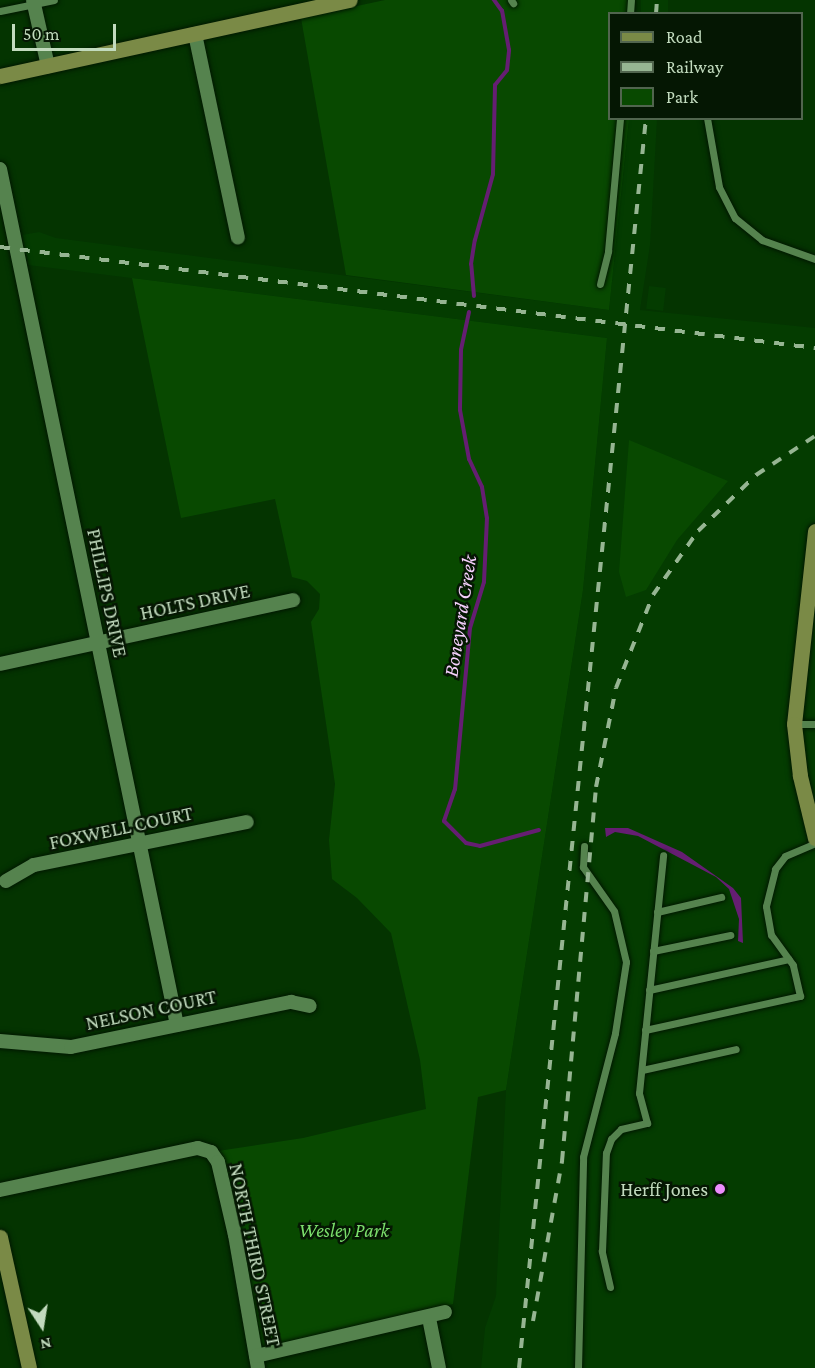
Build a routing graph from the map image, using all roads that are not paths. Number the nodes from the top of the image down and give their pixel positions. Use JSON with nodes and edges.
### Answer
{"nodes":[{"id":1,"x":54,"y":0,"type":"edge"},
{"id":2,"x":350,"y":0,"type":"edge"},
{"id":3,"x":33,"y":2,"type":"edge"},
{"id":4,"x":332,"y":2,"type":"edge"},
{"id":5,"x":0,"y":11,"type":"edge"},
{"id":6,"x":195,"y":34,"type":"junction"},
{"id":7,"x":48,"y":66,"type":"junction"},
{"id":8,"x":0,"y":76,"type":"edge"},
{"id":9,"x":620,"y":120,"type":"edge"},
{"id":10,"x":707,"y":120,"type":"edge"},
{"id":11,"x":0,"y":169,"type":"edge"},
{"id":12,"x":238,"y":238,"type":"dead end"},
{"id":13,"x":815,"y":259,"type":"edge"},
{"id":14,"x":600,"y":284,"type":"dead end"},
{"id":15,"x":815,"y":531,"type":"edge"},
{"id":16,"x":293,"y":600,"type":"dead end"},
{"id":17,"x":97,"y":643,"type":"junction"},
{"id":18,"x":808,"y":651,"type":"edge"},
{"id":19,"x":0,"y":664,"type":"edge"},
{"id":20,"x":794,"y":724,"type":"junction"},
{"id":21,"x":815,"y":724,"type":"edge"},
{"id":22,"x":247,"y":822,"type":"dead end"},
{"id":23,"x":815,"y":838,"type":"edge"},
{"id":24,"x":138,"y":843,"type":"junction"},
{"id":25,"x":815,"y":843,"type":"edge"},
{"id":26,"x":584,"y":846,"type":"dead end"},
{"id":27,"x":663,"y":855,"type":"dead end"},
{"id":28,"x":6,"y":881,"type":"dead end"},
{"id":29,"x":721,"y":897,"type":"dead end"},
{"id":30,"x":657,"y":912,"type":"junction"},
{"id":31,"x":730,"y":935,"type":"dead end"},
{"id":32,"x":653,"y":951,"type":"junction"},
{"id":33,"x":789,"y":958,"type":"junction"},
{"id":34,"x":649,"y":990,"type":"junction"},
{"id":35,"x":310,"y":1006,"type":"dead end"},
{"id":36,"x":177,"y":1024,"type":"junction"},
{"id":37,"x":645,"y":1030,"type":"junction"},
{"id":38,"x":0,"y":1041,"type":"edge"},
{"id":39,"x":736,"y":1049,"type":"dead end"},
{"id":40,"x":642,"y":1070,"type":"junction"},
{"id":41,"x":0,"y":1190,"type":"edge"},
{"id":42,"x":0,"y":1237,"type":"edge"},
{"id":43,"x":4,"y":1275,"type":"edge"},
{"id":44,"x":610,"y":1287,"type":"dead end"},
{"id":45,"x":445,"y":1312,"type":"dead end"},
{"id":46,"x":429,"y":1318,"type":"junction"},
{"id":47,"x":257,"y":1362,"type":"edge"},
{"id":48,"x":29,"y":1368,"type":"edge"},
{"id":49,"x":439,"y":1368,"type":"edge"},
{"id":50,"x":578,"y":1368,"type":"edge"}],
"edges":[{"from":1,"to":3,"type":"lane"},
{"from":2,"to":4,"type":"street"},
{"from":3,"to":5,"type":"lane"},
{"from":3,"to":7,"type":"street"},
{"from":4,"to":6,"type":"street"},
{"from":6,"to":7,"type":"street"},
{"from":6,"to":12,"type":"street"},
{"from":7,"to":8,"type":"street"},
{"from":9,"to":14,"type":"lane"},
{"from":10,"to":13,"type":"lane"},
{"from":11,"to":17,"type":"street","name":"PHILLIPS DRIVE"},
{"from":15,"to":18,"type":"street"},
{"from":16,"to":17,"type":"street","name":"HOLTS DRIVE"},
{"from":17,"to":19,"type":"street","name":"HOLTS DRIVE"},
{"from":17,"to":24,"type":"street","name":"PHILLIPS DRIVE"},
{"from":18,"to":20,"type":"street"},
{"from":20,"to":21,"type":"lane"},
{"from":20,"to":23,"type":"street"},
{"from":22,"to":24,"type":"street","name":"FOXWELL COURT"},
{"from":24,"to":28,"type":"street","name":"FOXWELL COURT"},
{"from":24,"to":36,"type":"street","name":"PHILLIPS DRIVE"},
{"from":25,"to":33,"type":"lane"},
{"from":26,"to":50,"type":"lane"},
{"from":27,"to":30,"type":"lane"},
{"from":29,"to":30,"type":"lane"},
{"from":30,"to":32,"type":"lane"},
{"from":31,"to":32,"type":"lane"},
{"from":32,"to":34,"type":"lane"},
{"from":33,"to":34,"type":"lane"},
{"from":33,"to":37,"type":"lane"},
{"from":34,"to":37,"type":"lane"},
{"from":35,"to":36,"type":"street","name":"NELSON COURT"},
{"from":36,"to":38,"type":"street","name":"NELSON COURT"},
{"from":37,"to":40,"type":"lane"},
{"from":39,"to":40,"type":"lane"},
{"from":40,"to":44,"type":"lane"},
{"from":41,"to":47,"type":"street","name":"NORTH THIRD STREET"},
{"from":42,"to":43,"type":"street"},
{"from":43,"to":48,"type":"street"},
{"from":45,"to":46,"type":"street"},
{"from":46,"to":47,"type":"street"},
{"from":46,"to":49,"type":"street"}]}
